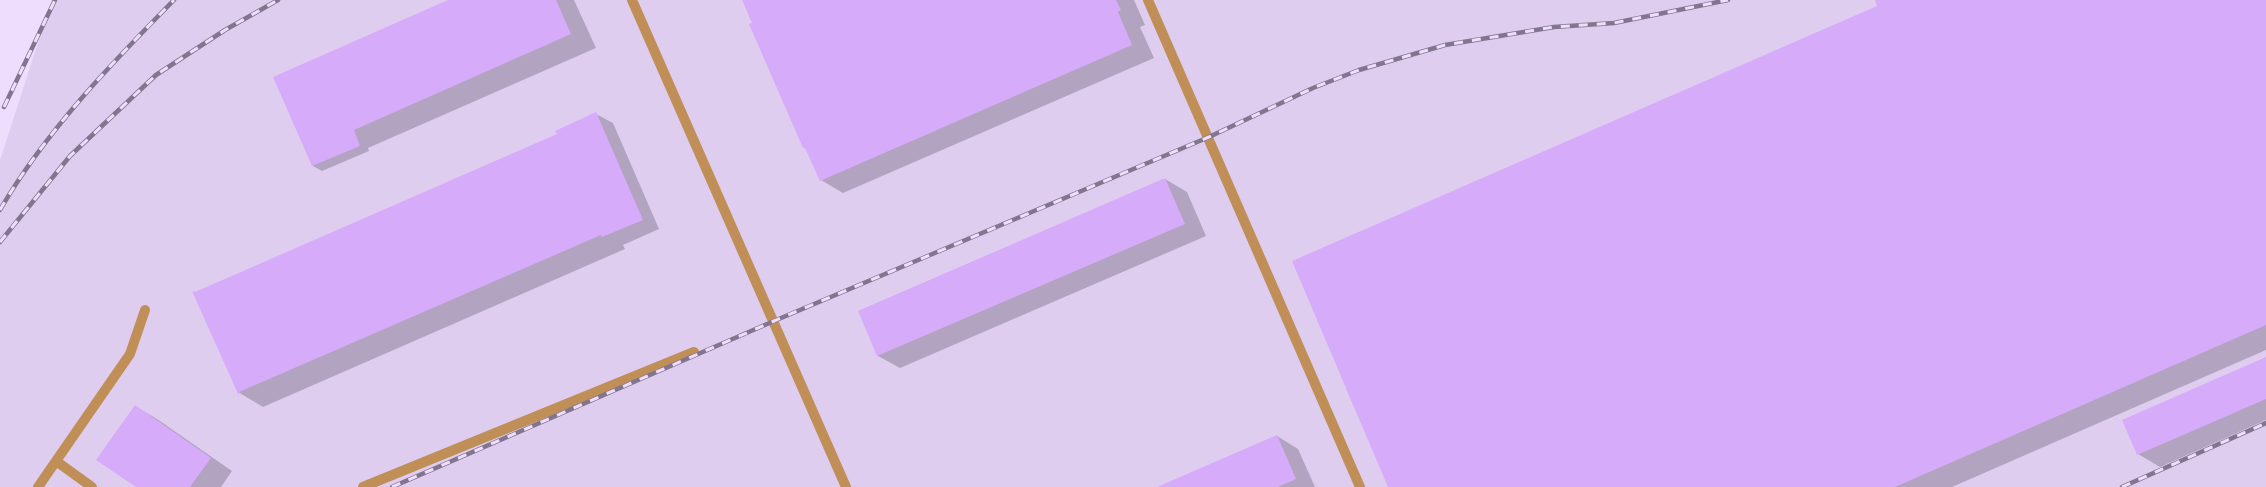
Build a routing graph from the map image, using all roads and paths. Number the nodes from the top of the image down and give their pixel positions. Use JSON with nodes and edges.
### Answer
{"nodes":[{"id":1,"x":632,"y":0,"type":"edge"},
{"id":2,"x":1148,"y":0,"type":"edge"},
{"id":3,"x":146,"y":310,"type":"dead end"},
{"id":4,"x":694,"y":352,"type":"dead end"},
{"id":5,"x":56,"y":461,"type":"junction"},
{"id":6,"x":38,"y":487,"type":"edge"},
{"id":7,"x":92,"y":487,"type":"edge"},
{"id":8,"x":363,"y":487,"type":"edge"},
{"id":9,"x":846,"y":487,"type":"edge"},
{"id":10,"x":1360,"y":487,"type":"edge"}],
"edges":[{"from":1,"to":9,"type":"lane"},
{"from":2,"to":10,"type":"lane"},
{"from":3,"to":5,"type":"lane"},
{"from":4,"to":8,"type":"lane"},
{"from":5,"to":6,"type":"lane"},
{"from":5,"to":7,"type":"lane"}]}
